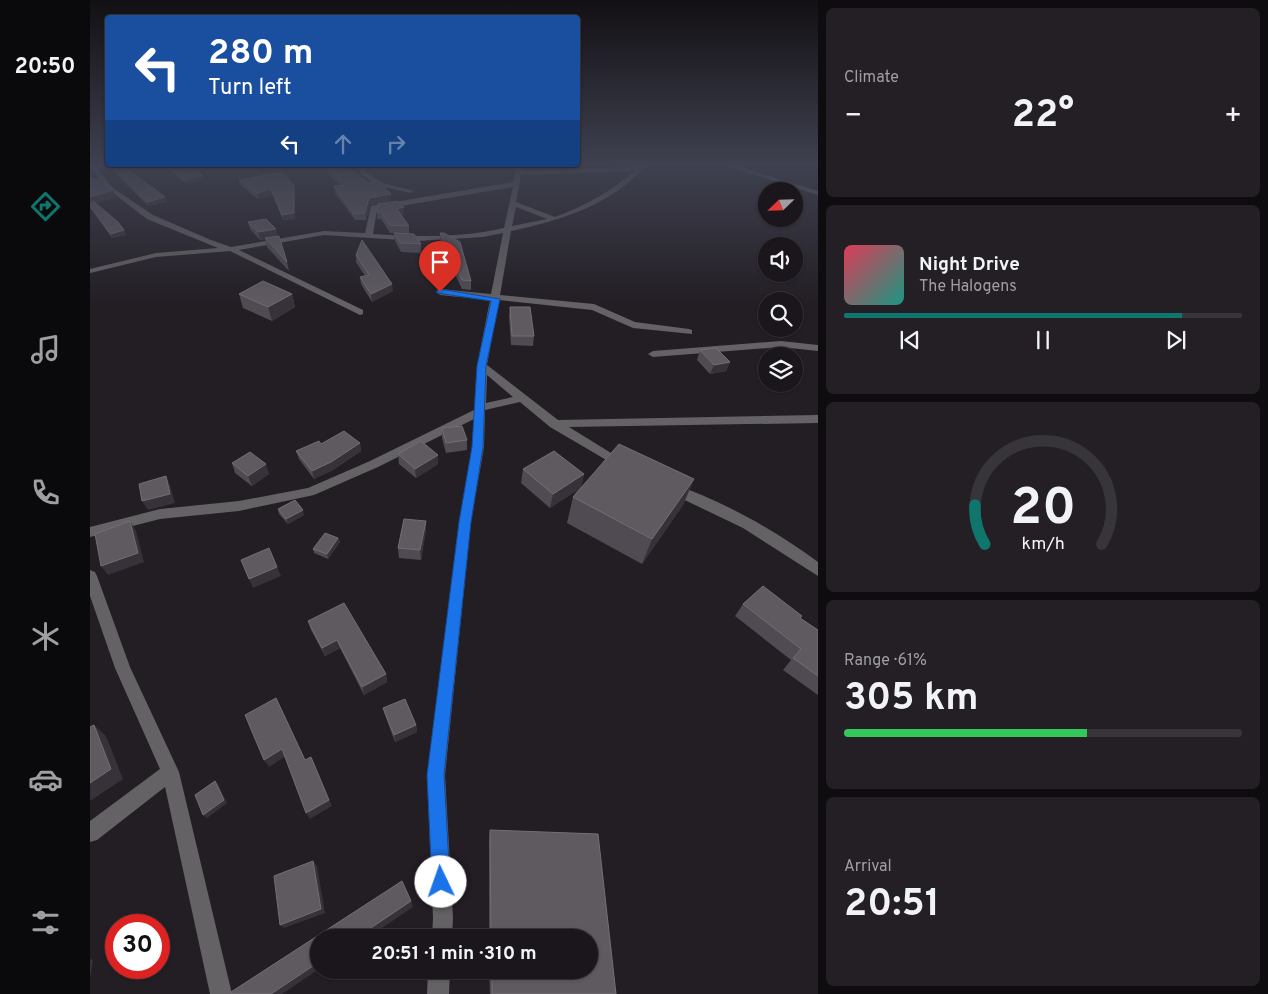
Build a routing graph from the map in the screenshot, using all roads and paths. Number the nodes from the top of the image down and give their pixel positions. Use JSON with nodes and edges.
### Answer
{"nodes":[{"id":1,"x":142,"y":211,"type":"edge"},
{"id":2,"x":373,"y":211,"type":"edge"},
{"id":3,"x":510,"y":211,"type":"edge"},
{"id":4,"x":533,"y":211,"type":"edge"},
{"id":5,"x":574,"y":211,"type":"edge"},
{"id":6,"x":555,"y":220,"type":"junction"},
{"id":7,"x":506,"y":230,"type":"junction"},
{"id":8,"x":369,"y":234,"type":"junction"},
{"id":9,"x":231,"y":249,"type":"junction"},
{"id":10,"x":90,"y":271,"type":"edge"},
{"id":11,"x":440,"y":292,"type":"dead end"},
{"id":12,"x":496,"y":299,"type":"junction"},
{"id":13,"x":360,"y":312,"type":"dead end"},
{"id":14,"x":689,"y":332,"type":"dead end"},
{"id":15,"x":818,"y":348,"type":"edge"},
{"id":16,"x":653,"y":354,"type":"dead end"},
{"id":17,"x":482,"y":366,"type":"junction"},
{"id":18,"x":520,"y":399,"type":"junction"},
{"id":19,"x":480,"y":410,"type":"junction"},
{"id":20,"x":818,"y":419,"type":"edge"},
{"id":21,"x":554,"y":424,"type":"junction"},
{"id":22,"x":629,"y":469,"type":"edge"},
{"id":23,"x":664,"y":485,"type":"edge"},
{"id":24,"x":90,"y":532,"type":"edge"},
{"id":25,"x":818,"y":570,"type":"edge"},
{"id":26,"x":90,"y":576,"type":"edge"},
{"id":27,"x":170,"y":772,"type":"junction"},
{"id":28,"x":90,"y":833,"type":"edge"},
{"id":29,"x":442,"y":929,"type":"edge"},
{"id":30,"x":439,"y":979,"type":"edge"},
{"id":31,"x":221,"y":994,"type":"edge"},
{"id":32,"x":438,"y":994,"type":"edge"}],
"edges":[{"from":1,"to":9,"type":"street"},
{"from":2,"to":8,"type":"street"},
{"from":3,"to":7,"type":"street"},
{"from":4,"to":6,"type":"street"},
{"from":5,"to":6,"type":"street"},
{"from":6,"to":7,"type":"street"},
{"from":7,"to":8,"type":"street"},
{"from":7,"to":12,"type":"street"},
{"from":8,"to":9,"type":"street"},
{"from":9,"to":10,"type":"street"},
{"from":9,"to":13,"type":"street"},
{"from":11,"to":12,"type":"street"},
{"from":12,"to":14,"type":"street"},
{"from":12,"to":17,"type":"street"},
{"from":15,"to":16,"type":"street"},
{"from":17,"to":18,"type":"street"},
{"from":17,"to":19,"type":"street"},
{"from":18,"to":19,"type":"street"},
{"from":18,"to":21,"type":"street"},
{"from":19,"to":24,"type":"street"},
{"from":19,"to":29,"type":"street"},
{"from":20,"to":21,"type":"street"},
{"from":21,"to":22,"type":"street"},
{"from":23,"to":25,"type":"street"},
{"from":26,"to":27,"type":"street"},
{"from":27,"to":28,"type":"street"},
{"from":27,"to":31,"type":"street"},
{"from":30,"to":32,"type":"street"}]}
